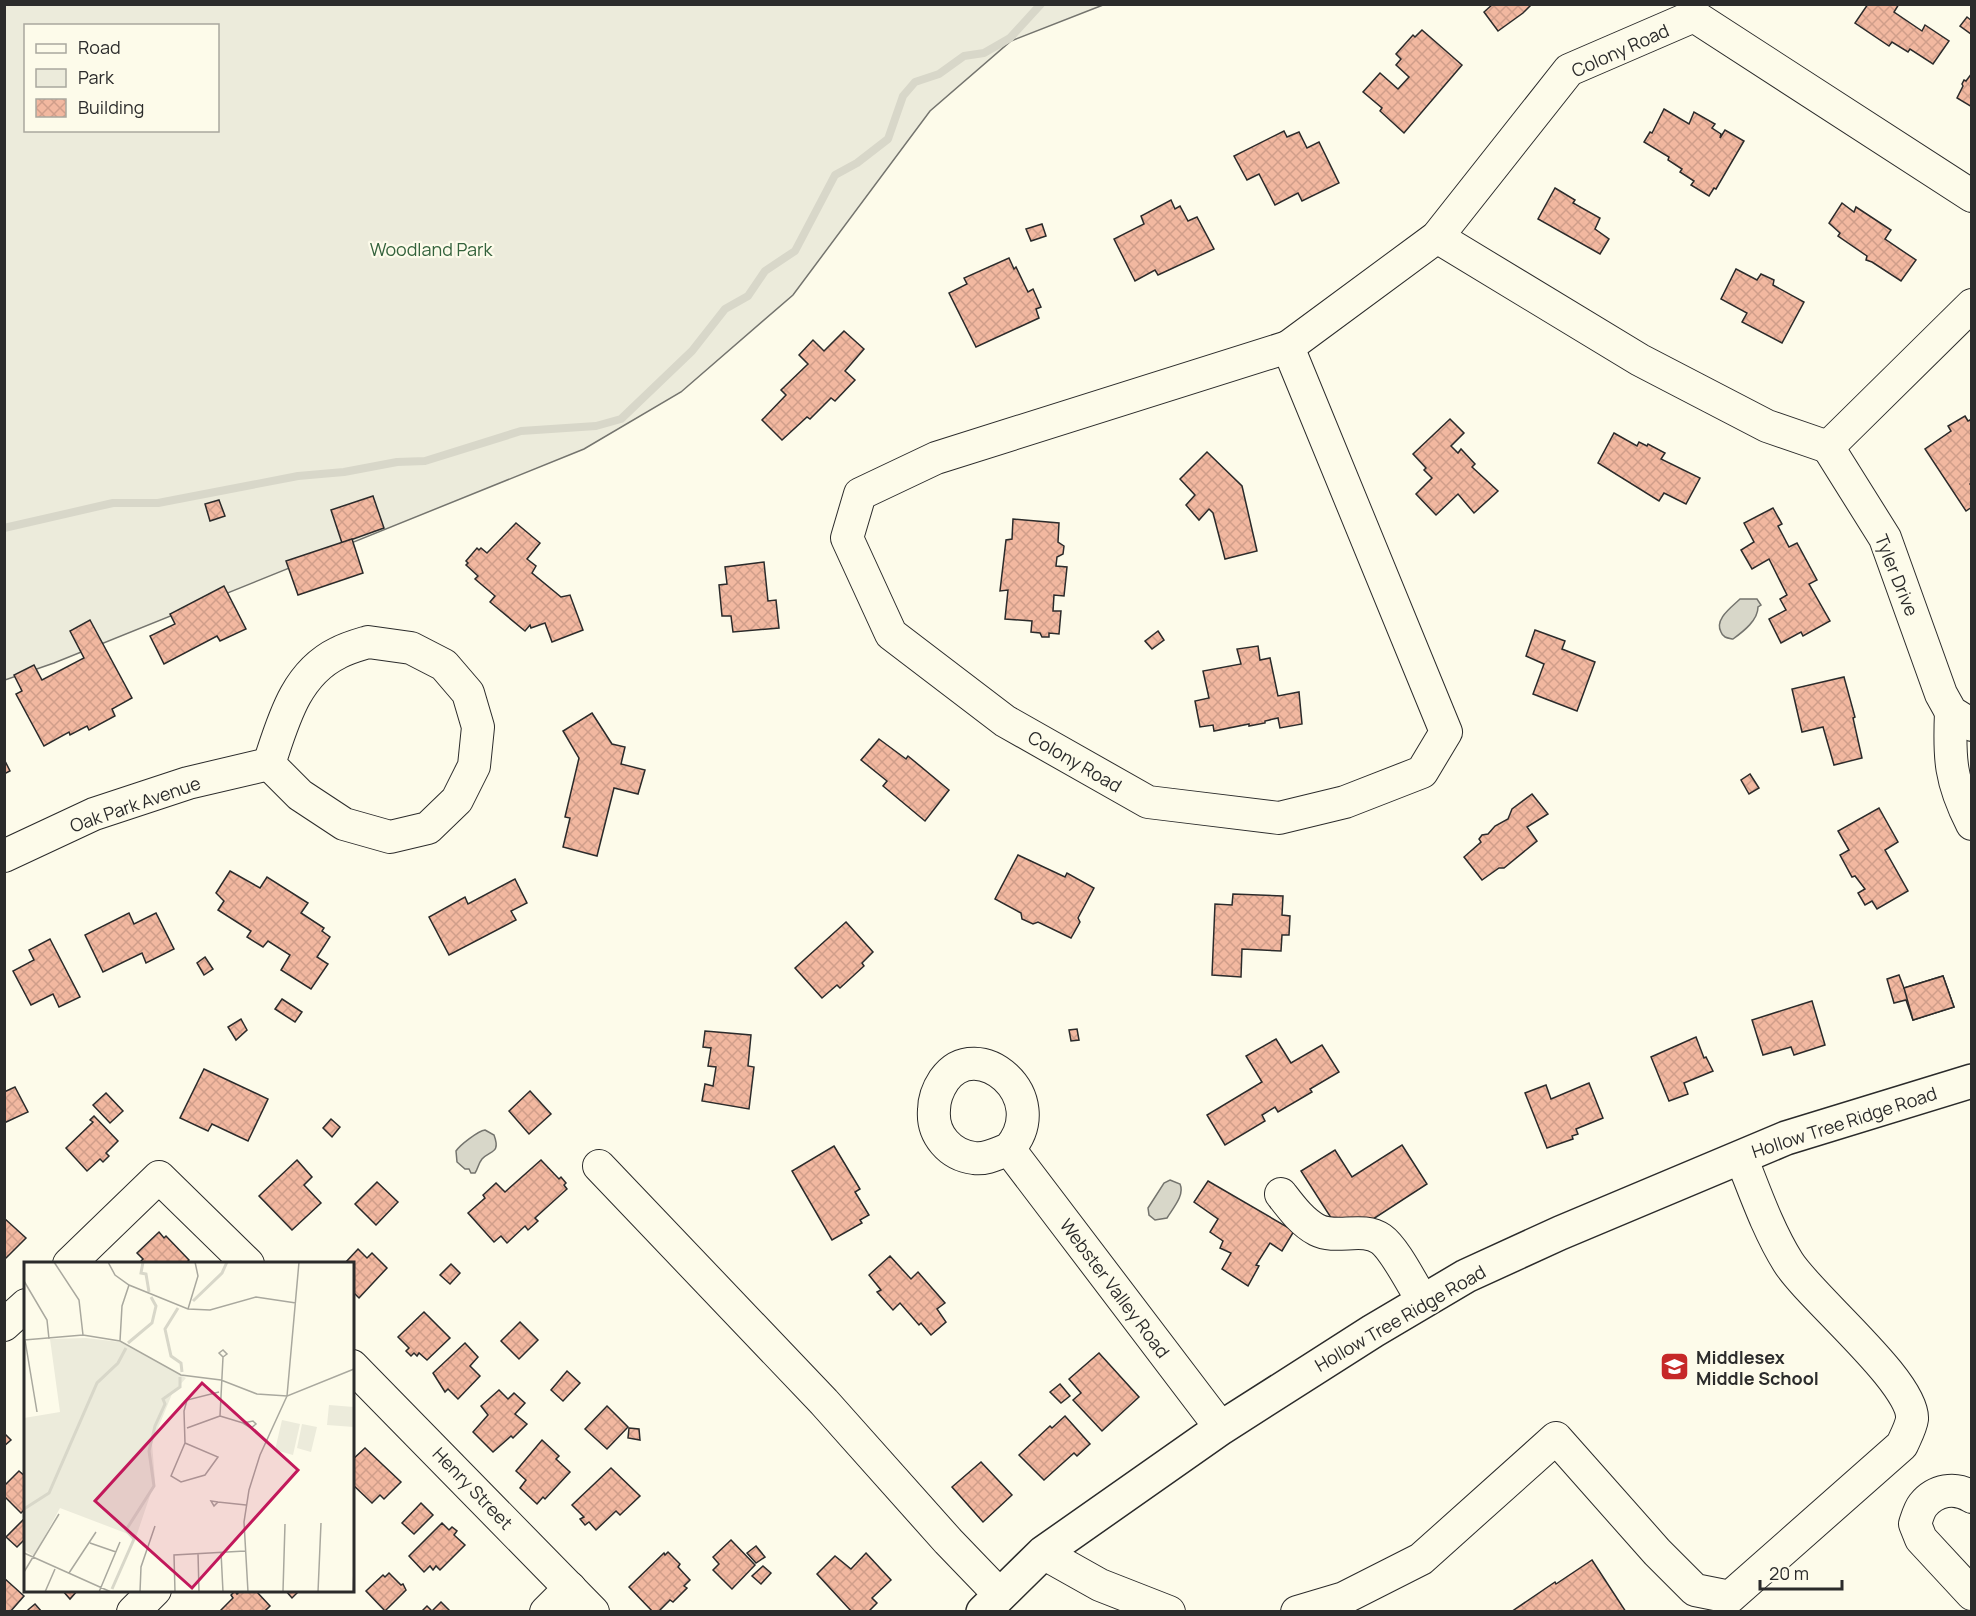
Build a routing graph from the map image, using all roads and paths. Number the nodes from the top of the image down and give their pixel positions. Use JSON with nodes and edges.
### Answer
{"nodes":[{"id":1,"x":1971,"y":196,"type":"edge"},
{"id":2,"x":1437,"y":237,"type":"junction"},
{"id":3,"x":1971,"y":305,"type":"edge"},
{"id":4,"x":1288,"y":347,"type":"junction"},
{"id":5,"x":1828,"y":447,"type":"junction"},
{"id":6,"x":1961,"y":718,"type":"edge"},
{"id":7,"x":270,"y":764,"type":"junction"},
{"id":8,"x":1971,"y":824,"type":"edge"},
{"id":9,"x":4,"y":856,"type":"edge"},
{"id":10,"x":1971,"y":1081,"type":"edge"},
{"id":11,"x":1009,"y":1149,"type":"dead end"},
{"id":12,"x":1741,"y":1157,"type":"junction"},
{"id":13,"x":599,"y":1166,"type":"dead end"},
{"id":14,"x":1281,"y":1194,"type":"dead end"},
{"id":15,"x":70,"y":1262,"type":"edge"},
{"id":16,"x":247,"y":1262,"type":"edge"},
{"id":17,"x":1423,"y":1301,"type":"junction"},
{"id":18,"x":24,"y":1307,"type":"edge"},
{"id":19,"x":4,"y":1325,"type":"edge"},
{"id":20,"x":359,"y":1383,"type":"edge"},
{"id":21,"x":1221,"y":1428,"type":"junction"},
{"id":22,"x":1971,"y":1497,"type":"edge"},
{"id":23,"x":1043,"y":1553,"type":"junction"},
{"id":24,"x":570,"y":1588,"type":"junction"},
{"id":25,"x":153,"y":1592,"type":"edge"},
{"id":26,"x":1971,"y":1594,"type":"edge"},
{"id":27,"x":991,"y":1603,"type":"edge"},
{"id":28,"x":133,"y":1611,"type":"edge"},
{"id":29,"x":546,"y":1611,"type":"edge"},
{"id":30,"x":593,"y":1611,"type":"edge"},
{"id":31,"x":1169,"y":1611,"type":"edge"},
{"id":32,"x":1297,"y":1611,"type":"edge"}],
"edges":[{"from":1,"to":2,"type":"street","name":"Colony Road"},
{"from":2,"to":4,"type":"street","name":"Colony Road"},
{"from":2,"to":5,"type":"street"},
{"from":3,"to":5,"type":"street"},
{"from":4,"to":4,"type":"street","name":"Colony Road"},
{"from":5,"to":6,"type":"street","name":"Tyler Drive"},
{"from":6,"to":8,"type":"street","name":"Tyler Drive"},
{"from":7,"to":7,"type":"street"},
{"from":7,"to":9,"type":"street","name":"Oak Park Avenue"},
{"from":10,"to":12,"type":"main road","name":"Hollow Tree Ridge Road"},
{"from":11,"to":21,"type":"street","name":"Webster Valley Road"},
{"from":12,"to":17,"type":"main road","name":"Hollow Tree Ridge Road"},
{"from":12,"to":32,"type":"street"},
{"from":13,"to":27,"type":"street"},
{"from":14,"to":17,"type":"street"},
{"from":15,"to":16,"type":"street"},
{"from":17,"to":21,"type":"main road","name":"Hollow Tree Ridge Road"},
{"from":18,"to":19,"type":"street"},
{"from":20,"to":24,"type":"street","name":"Henry Street"},
{"from":21,"to":23,"type":"main road","name":"Hollow Tree Ridge Road"},
{"from":22,"to":26,"type":"street"},
{"from":23,"to":27,"type":"main road","name":"Hollow Tree Ridge Road"},
{"from":23,"to":31,"type":"street"},
{"from":24,"to":29,"type":"street"},
{"from":24,"to":30,"type":"street","name":"Henry Street"},
{"from":25,"to":28,"type":"street"}]}
